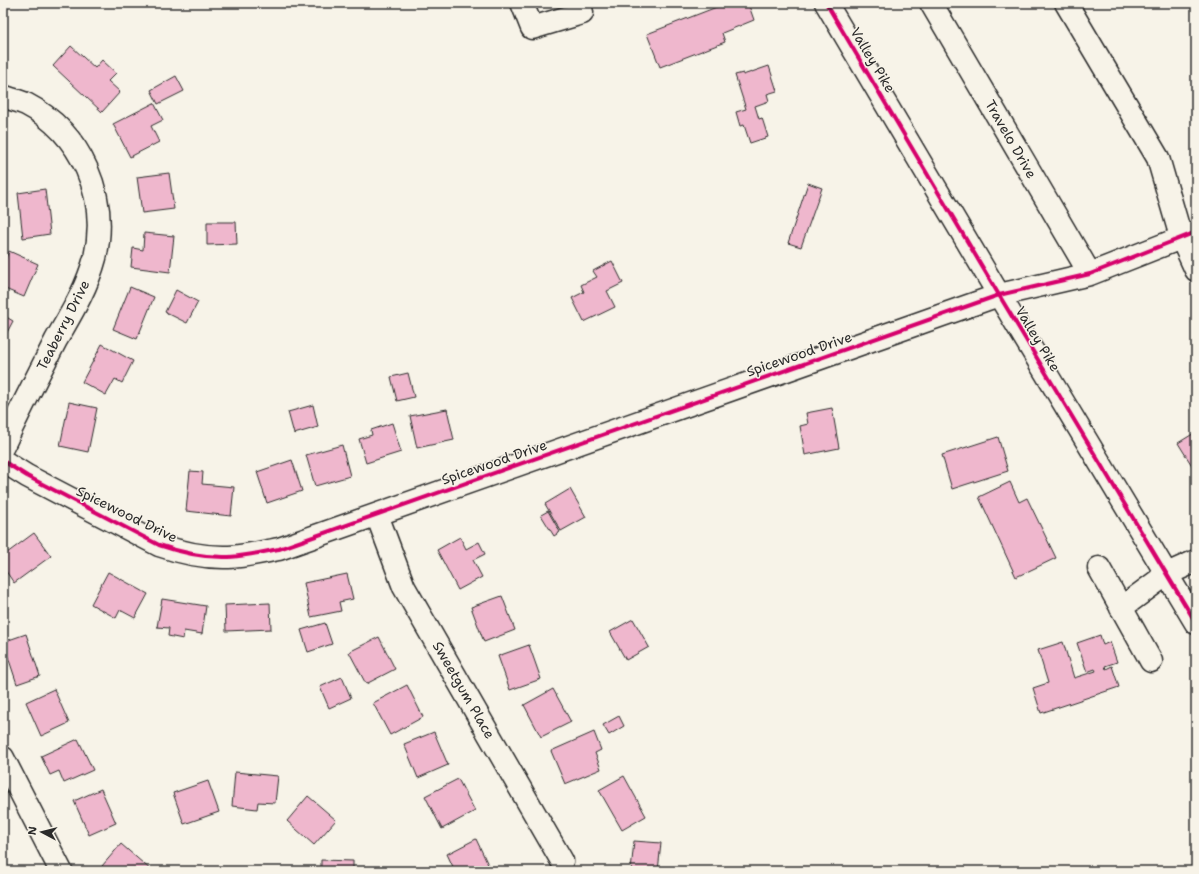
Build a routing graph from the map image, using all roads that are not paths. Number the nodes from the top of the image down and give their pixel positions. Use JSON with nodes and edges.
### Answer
{"nodes":[{"id":1,"x":522,"y":3,"type":"edge"},
{"id":2,"x":580,"y":3,"type":"edge"},
{"id":3,"x":826,"y":3,"type":"edge"},
{"id":4,"x":931,"y":3,"type":"edge"},
{"id":5,"x":1066,"y":3,"type":"edge"},
{"id":6,"x":3,"y":96,"type":"edge"},
{"id":7,"x":1188,"y":235,"type":"edge"},
{"id":8,"x":1196,"y":270,"type":"edge"},
{"id":9,"x":1090,"y":274,"type":"junction"},
{"id":10,"x":999,"y":295,"type":"junction"},
{"id":11,"x":3,"y":446,"type":"edge"},
{"id":12,"x":3,"y":461,"type":"edge"},
{"id":13,"x":377,"y":515,"type":"junction"},
{"id":14,"x":1196,"y":561,"type":"edge"},
{"id":15,"x":1099,"y":568,"type":"dead end"},
{"id":16,"x":1167,"y":574,"type":"junction"},
{"id":17,"x":1121,"y":608,"type":"junction"},
{"id":18,"x":1196,"y":623,"type":"edge"},
{"id":19,"x":1151,"y":661,"type":"dead end"},
{"id":20,"x":3,"y":758,"type":"edge"},
{"id":21,"x":562,"y":861,"type":"dead end"},
{"id":22,"x":61,"y":871,"type":"edge"}],
"edges":[{"from":1,"to":2,"type":"street"},
{"from":3,"to":10,"type":"street","name":"Valley Pike"},
{"from":4,"to":9,"type":"street","name":"Travelo Drive"},
{"from":5,"to":7,"type":"street"},
{"from":6,"to":11,"type":"street","name":"Teaberry Drive"},
{"from":7,"to":8,"type":"street"},
{"from":7,"to":9,"type":"street","name":"Spicewood Drive"},
{"from":9,"to":10,"type":"street","name":"Spicewood Drive"},
{"from":10,"to":13,"type":"street","name":"Spicewood Drive"},
{"from":10,"to":16,"type":"street","name":"Valley Pike"},
{"from":12,"to":13,"type":"street","name":"Spicewood Drive"},
{"from":13,"to":21,"type":"street","name":"Sweetgum Place"},
{"from":14,"to":16,"type":"street"},
{"from":15,"to":17,"type":"street"},
{"from":16,"to":17,"type":"street"},
{"from":16,"to":18,"type":"street","name":"Valley Pike"},
{"from":17,"to":19,"type":"street"},
{"from":20,"to":22,"type":"street"}]}
